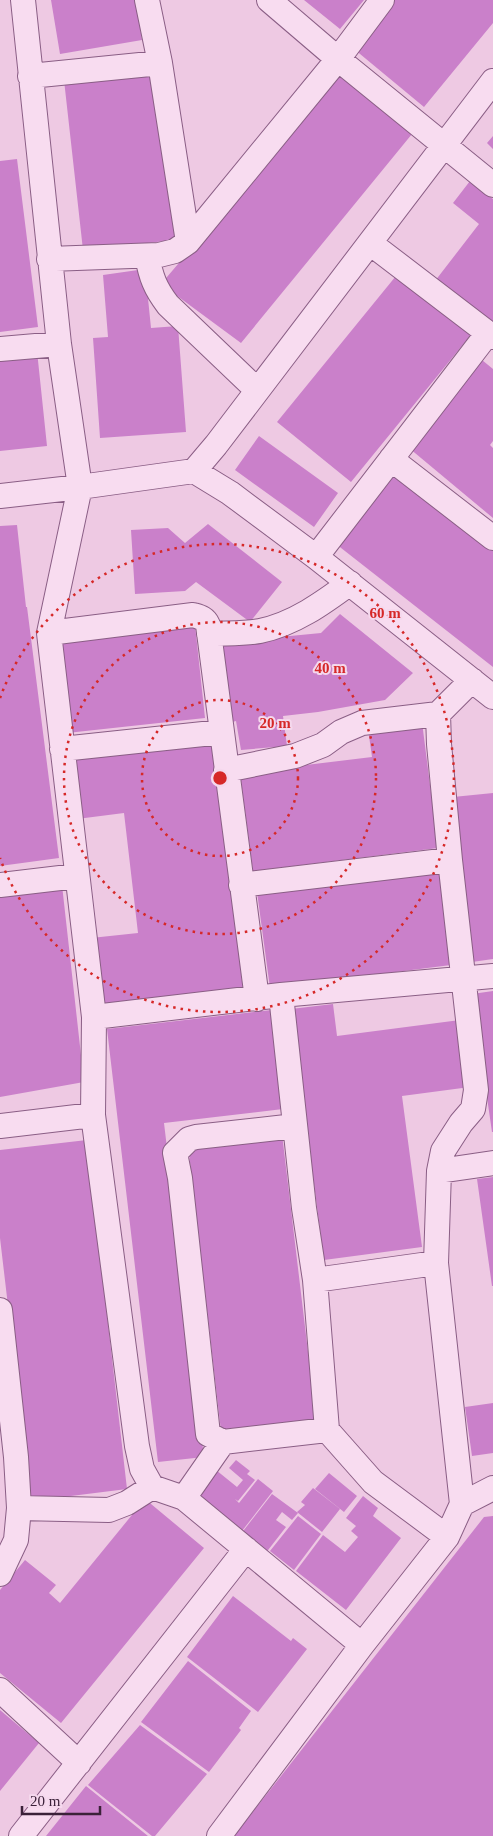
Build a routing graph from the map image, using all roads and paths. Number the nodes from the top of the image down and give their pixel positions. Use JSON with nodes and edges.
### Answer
{"nodes":[{"id":1,"x":23,"y":0,"type":"edge"},
{"id":2,"x":147,"y":0,"type":"edge"},
{"id":3,"x":269,"y":0,"type":"edge"},
{"id":4,"x":382,"y":0,"type":"edge"},
{"id":5,"x":338,"y":59,"type":"junction"},
{"id":6,"x":160,"y":63,"type":"junction"},
{"id":7,"x":30,"y":76,"type":"junction"},
{"id":8,"x":493,"y":81,"type":"edge"},
{"id":9,"x":444,"y":146,"type":"junction"},
{"id":10,"x":493,"y":185,"type":"edge"},
{"id":11,"x":188,"y":242,"type":"junction"},
{"id":12,"x":370,"y":243,"type":"junction"},
{"id":13,"x":147,"y":256,"type":"junction"},
{"id":14,"x":49,"y":259,"type":"junction"},
{"id":15,"x":491,"y":335,"type":"edge"},
{"id":16,"x":58,"y":344,"type":"junction"},
{"id":17,"x":0,"y":349,"type":"edge"},
{"id":18,"x":257,"y":390,"type":"junction"},
{"id":19,"x":391,"y":459,"type":"junction"},
{"id":20,"x":194,"y":471,"type":"junction"},
{"id":21,"x":80,"y":487,"type":"junction"},
{"id":22,"x":0,"y":496,"type":"edge"},
{"id":23,"x":493,"y":538,"type":"edge"},
{"id":24,"x":316,"y":557,"type":"junction"},
{"id":25,"x":350,"y":583,"type":"junction"},
{"id":26,"x":49,"y":633,"type":"junction"},
{"id":27,"x":209,"y":634,"type":"junction"},
{"id":28,"x":472,"y":680,"type":"junction"},
{"id":29,"x":493,"y":697,"type":"edge"},
{"id":30,"x":438,"y":714,"type":"junction"},
{"id":31,"x":222,"y":732,"type":"junction"},
{"id":32,"x":62,"y":749,"type":"junction"},
{"id":33,"x":226,"y":770,"type":"junction"},
{"id":34,"x":450,"y":860,"type":"junction"},
{"id":35,"x":77,"y":876,"type":"junction"},
{"id":36,"x":0,"y":885,"type":"edge"},
{"id":37,"x":241,"y":885,"type":"junction"},
{"id":38,"x":493,"y":976,"type":"edge"},
{"id":39,"x":464,"y":980,"type":"junction"},
{"id":40,"x":281,"y":995,"type":"junction"},
{"id":41,"x":257,"y":999,"type":"junction"},
{"id":42,"x":94,"y":1017,"type":"junction"},
{"id":43,"x":93,"y":1115,"type":"junction"},
{"id":44,"x":0,"y":1126,"type":"edge"},
{"id":45,"x":295,"y":1126,"type":"junction"},
{"id":46,"x":493,"y":1163,"type":"edge"},
{"id":47,"x":439,"y":1171,"type":"junction"},
{"id":48,"x":436,"y":1263,"type":"junction"},
{"id":49,"x":315,"y":1280,"type":"junction"},
{"id":50,"x":1,"y":1324,"type":"edge"},
{"id":51,"x":327,"y":1430,"type":"junction"},
{"id":52,"x":223,"y":1442,"type":"junction"},
{"id":53,"x":8,"y":1457,"type":"edge"},
{"id":54,"x":152,"y":1487,"type":"junction"},
{"id":55,"x":493,"y":1488,"type":"edge"},
{"id":56,"x":184,"y":1498,"type":"junction"},
{"id":57,"x":462,"y":1504,"type":"junction"},
{"id":58,"x":19,"y":1508,"type":"junction"},
{"id":59,"x":447,"y":1538,"type":"junction"},
{"id":60,"x":246,"y":1548,"type":"junction"},
{"id":61,"x":0,"y":1574,"type":"edge"},
{"id":62,"x":362,"y":1645,"type":"junction"},
{"id":63,"x":0,"y":1690,"type":"edge"},
{"id":64,"x":79,"y":1763,"type":"junction"},
{"id":65,"x":21,"y":1836,"type":"edge"},
{"id":66,"x":219,"y":1836,"type":"edge"}],
"edges":[{"from":1,"to":7,"type":"street"},
{"from":2,"to":6,"type":"street"},
{"from":3,"to":5,"type":"street"},
{"from":4,"to":5,"type":"street"},
{"from":5,"to":9,"type":"street"},
{"from":5,"to":11,"type":"street"},
{"from":6,"to":7,"type":"street"},
{"from":6,"to":11,"type":"street"},
{"from":7,"to":14,"type":"street"},
{"from":8,"to":9,"type":"street"},
{"from":9,"to":10,"type":"street"},
{"from":9,"to":12,"type":"street"},
{"from":11,"to":13,"type":"street"},
{"from":12,"to":15,"type":"street"},
{"from":12,"to":18,"type":"street"},
{"from":13,"to":14,"type":"street"},
{"from":13,"to":18,"type":"street"},
{"from":14,"to":16,"type":"street"},
{"from":15,"to":19,"type":"street"},
{"from":16,"to":17,"type":"street"},
{"from":16,"to":21,"type":"street"},
{"from":18,"to":20,"type":"street"},
{"from":19,"to":23,"type":"street"},
{"from":19,"to":24,"type":"street"},
{"from":20,"to":21,"type":"street"},
{"from":20,"to":24,"type":"street"},
{"from":21,"to":22,"type":"street"},
{"from":21,"to":26,"type":"street"},
{"from":24,"to":25,"type":"street"},
{"from":25,"to":27,"type":"street"},
{"from":25,"to":28,"type":"street"},
{"from":26,"to":27,"type":"street"},
{"from":26,"to":32,"type":"street"},
{"from":27,"to":31,"type":"street"},
{"from":28,"to":29,"type":"street"},
{"from":28,"to":30,"type":"street"},
{"from":30,"to":33,"type":"street"},
{"from":30,"to":34,"type":"street"},
{"from":31,"to":32,"type":"street"},
{"from":31,"to":33,"type":"street"},
{"from":32,"to":35,"type":"street"},
{"from":33,"to":37,"type":"street"},
{"from":34,"to":37,"type":"street"},
{"from":34,"to":39,"type":"street"},
{"from":35,"to":36,"type":"street"},
{"from":35,"to":42,"type":"street"},
{"from":37,"to":41,"type":"street"},
{"from":38,"to":39,"type":"street"},
{"from":39,"to":40,"type":"street"},
{"from":39,"to":47,"type":"street"},
{"from":40,"to":41,"type":"street"},
{"from":40,"to":45,"type":"street"},
{"from":41,"to":42,"type":"street"},
{"from":42,"to":43,"type":"street"},
{"from":43,"to":44,"type":"street"},
{"from":43,"to":54,"type":"street"},
{"from":45,"to":49,"type":"street"},
{"from":45,"to":52,"type":"street"},
{"from":46,"to":47,"type":"street"},
{"from":47,"to":48,"type":"street"},
{"from":48,"to":49,"type":"street"},
{"from":48,"to":57,"type":"street"},
{"from":49,"to":51,"type":"street"},
{"from":50,"to":53,"type":"street"},
{"from":51,"to":52,"type":"street"},
{"from":51,"to":59,"type":"street"},
{"from":52,"to":56,"type":"street"},
{"from":53,"to":58,"type":"street"},
{"from":54,"to":56,"type":"street"},
{"from":54,"to":58,"type":"street"},
{"from":55,"to":57,"type":"street"},
{"from":56,"to":60,"type":"street"},
{"from":57,"to":59,"type":"street"},
{"from":58,"to":61,"type":"street"},
{"from":59,"to":62,"type":"street"},
{"from":60,"to":62,"type":"street"},
{"from":60,"to":64,"type":"street"},
{"from":62,"to":66,"type":"street"},
{"from":63,"to":64,"type":"street"},
{"from":64,"to":65,"type":"street"}]}
